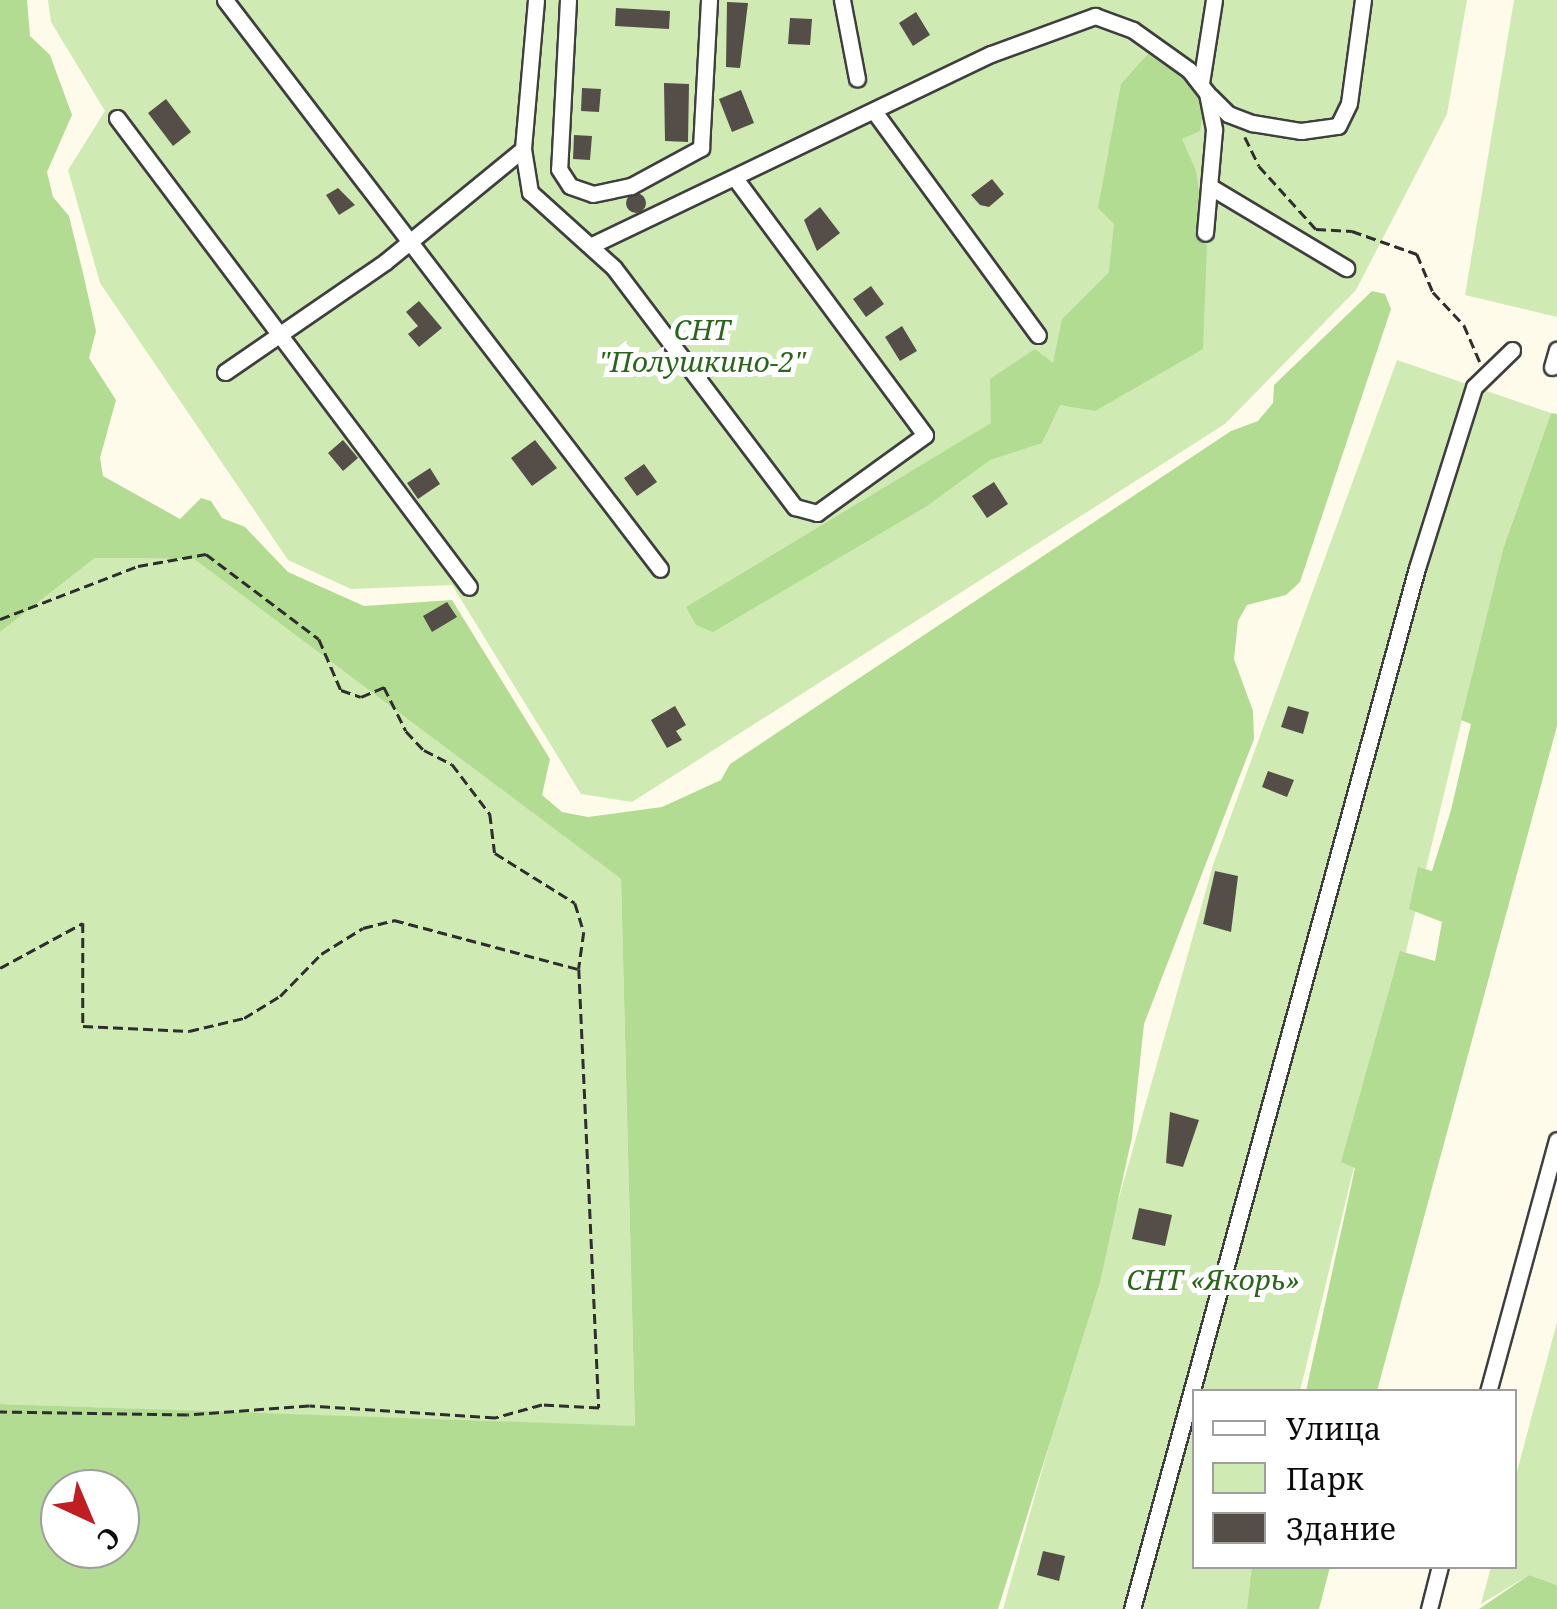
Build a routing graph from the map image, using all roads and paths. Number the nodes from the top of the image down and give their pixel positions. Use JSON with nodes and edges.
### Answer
{"nodes":[{"id":1,"x":225,"y":0,"type":"edge"},
{"id":2,"x":536,"y":0,"type":"edge"},
{"id":3,"x":568,"y":0,"type":"edge"},
{"id":4,"x":709,"y":0,"type":"edge"},
{"id":5,"x":842,"y":0,"type":"edge"},
{"id":6,"x":1214,"y":0,"type":"edge"},
{"id":7,"x":1363,"y":0,"type":"edge"},
{"id":8,"x":857,"y":79,"type":"dead end"},
{"id":9,"x":1204,"y":88,"type":"junction"},
{"id":10,"x":876,"y":114,"type":"junction"},
{"id":11,"x":117,"y":118,"type":"dead end"},
{"id":12,"x":1235,"y":118,"type":"junction"},
{"id":13,"x":523,"y":149,"type":"junction"},
{"id":14,"x":735,"y":178,"type":"junction"},
{"id":15,"x":1209,"y":186,"type":"junction"},
{"id":16,"x":1205,"y":233,"type":"dead end"},
{"id":17,"x":409,"y":242,"type":"junction"},
{"id":18,"x":592,"y":245,"type":"junction"},
{"id":19,"x":1346,"y":268,"type":"dead end"},
{"id":20,"x":1038,"y":335,"type":"dead end"},
{"id":21,"x":277,"y":336,"type":"junction"},
{"id":22,"x":1512,"y":350,"type":"dead end"},
{"id":23,"x":1557,"y":350,"type":"edge"},
{"id":24,"x":1552,"y":367,"type":"dead end"},
{"id":25,"x":225,"y":372,"type":"dead end"},
{"id":26,"x":1488,"y":372,"type":"junction"},
{"id":27,"x":660,"y":569,"type":"dead end"},
{"id":28,"x":469,"y":587,"type":"dead end"},
{"id":29,"x":0,"y":618,"type":"edge"},
{"id":30,"x":0,"y":968,"type":"edge"},
{"id":31,"x":579,"y":970,"type":"junction"},
{"id":32,"x":1557,"y":1140,"type":"edge"},
{"id":33,"x":1192,"y":1389,"type":"edge"},
{"id":34,"x":1489,"y":1389,"type":"edge"},
{"id":35,"x":1192,"y":1390,"type":"edge"},
{"id":36,"x":0,"y":1412,"type":"edge"},
{"id":37,"x":1439,"y":1569,"type":"edge"},
{"id":38,"x":1132,"y":1609,"type":"edge"},
{"id":39,"x":1429,"y":1609,"type":"edge"}],
"edges":[{"from":1,"to":17,"type":"street"},
{"from":2,"to":13,"type":"street"},
{"from":3,"to":4,"type":"street"},
{"from":5,"to":8,"type":"street"},
{"from":6,"to":9,"type":"street"},
{"from":7,"to":12,"type":"street"},
{"from":9,"to":10,"type":"street"},
{"from":9,"to":12,"type":"street"},
{"from":9,"to":15,"type":"street"},
{"from":10,"to":14,"type":"street"},
{"from":10,"to":20,"type":"street"},
{"from":11,"to":21,"type":"street"},
{"from":12,"to":26,"type":"path"},
{"from":13,"to":17,"type":"street"},
{"from":13,"to":18,"type":"street"},
{"from":14,"to":18,"type":"street"},
{"from":14,"to":18,"type":"street"},
{"from":15,"to":16,"type":"street"},
{"from":15,"to":19,"type":"street"},
{"from":17,"to":21,"type":"street"},
{"from":17,"to":27,"type":"street"},
{"from":21,"to":25,"type":"street"},
{"from":21,"to":28,"type":"street"},
{"from":22,"to":26,"type":"street"},
{"from":23,"to":24,"type":"street"},
{"from":26,"to":33,"type":"street"},
{"from":29,"to":31,"type":"path"},
{"from":30,"to":31,"type":"path"},
{"from":31,"to":36,"type":"path"},
{"from":32,"to":34,"type":"street"},
{"from":35,"to":38,"type":"street"},
{"from":37,"to":39,"type":"street"}]}
